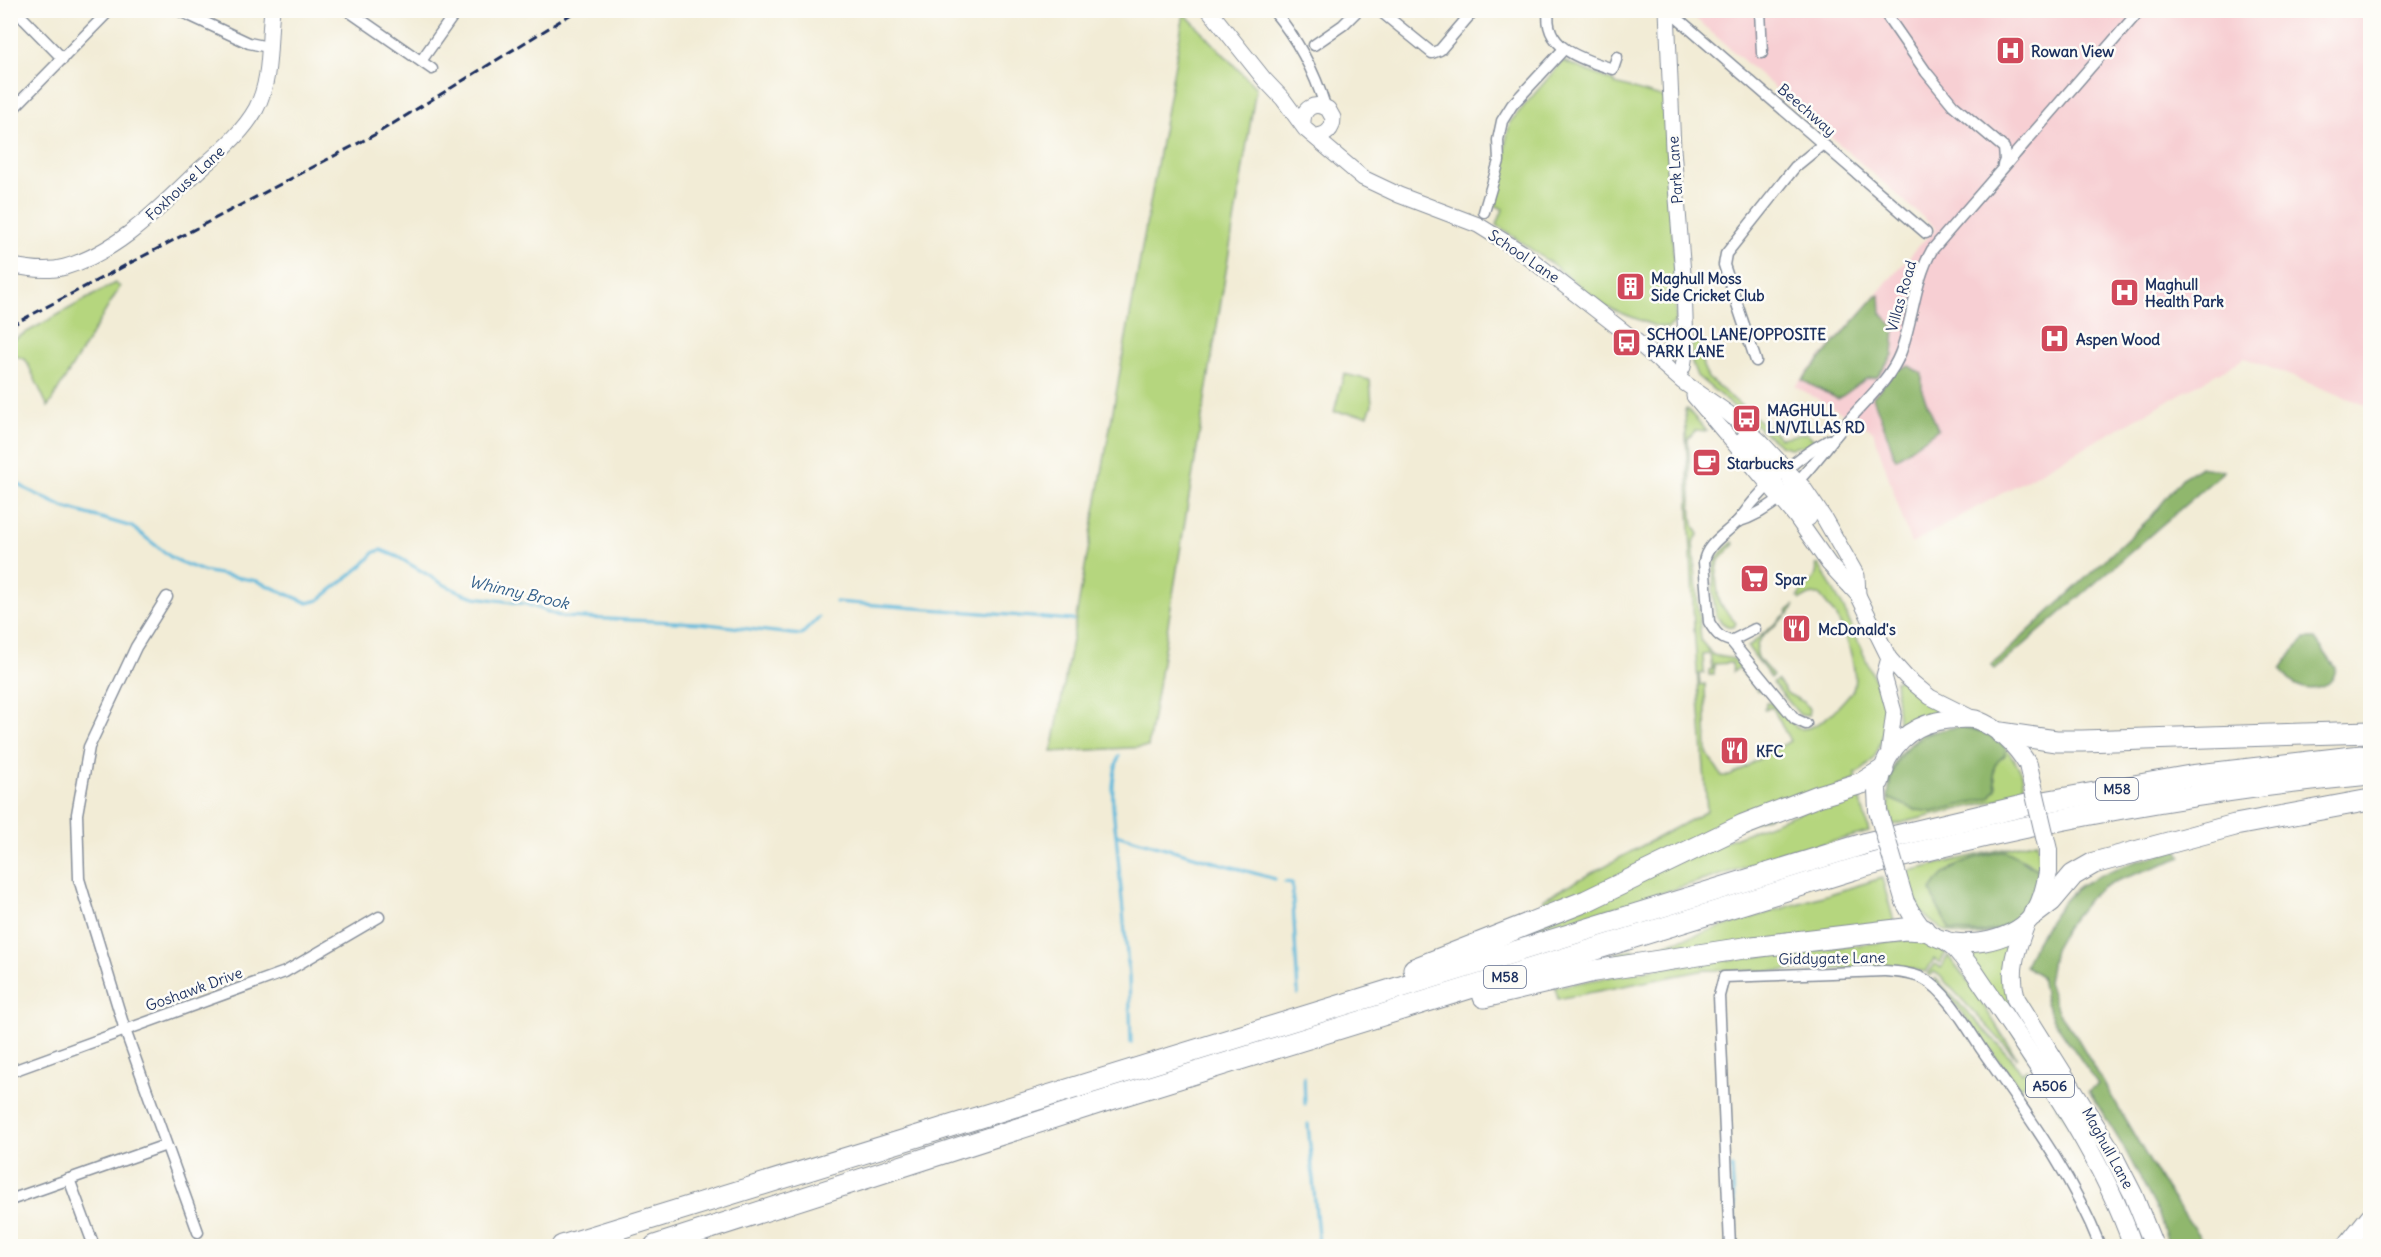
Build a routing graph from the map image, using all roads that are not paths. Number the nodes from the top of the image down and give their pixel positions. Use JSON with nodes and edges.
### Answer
{"nodes":[{"id":1,"x":15,"y":10,"type":"edge"},
{"id":2,"x":110,"y":10,"type":"edge"},
{"id":3,"x":178,"y":10,"type":"edge"},
{"id":4,"x":272,"y":10,"type":"edge"},
{"id":5,"x":457,"y":10,"type":"edge"},
{"id":6,"x":1209,"y":10,"type":"edge"},
{"id":7,"x":1273,"y":10,"type":"edge"},
{"id":8,"x":1358,"y":10,"type":"edge"},
{"id":9,"x":1379,"y":10,"type":"edge"},
{"id":10,"x":1474,"y":10,"type":"edge"},
{"id":11,"x":1549,"y":10,"type":"edge"},
{"id":12,"x":1667,"y":10,"type":"edge"},
{"id":13,"x":1760,"y":10,"type":"edge"},
{"id":14,"x":1883,"y":10,"type":"edge"},
{"id":15,"x":2140,"y":10,"type":"edge"},
{"id":16,"x":350,"y":11,"type":"edge"},
{"id":17,"x":1314,"y":45,"type":"dead end"},
{"id":18,"x":268,"y":47,"type":"junction"},
{"id":19,"x":1564,"y":49,"type":"junction"},
{"id":20,"x":1762,"y":53,"type":"dead end"},
{"id":21,"x":1617,"y":57,"type":"dead end"},
{"id":22,"x":63,"y":59,"type":"junction"},
{"id":23,"x":421,"y":61,"type":"junction"},
{"id":24,"x":432,"y":69,"type":"dead end"},
{"id":25,"x":1283,"y":99,"type":"junction"},
{"id":26,"x":1315,"y":107,"type":"junction"},
{"id":27,"x":10,"y":112,"type":"edge"},
{"id":28,"x":1303,"y":124,"type":"junction"},
{"id":29,"x":1331,"y":129,"type":"junction"},
{"id":30,"x":1315,"y":136,"type":"junction"},
{"id":31,"x":1823,"y":144,"type":"junction"},
{"id":32,"x":2004,"y":148,"type":"junction"},
{"id":33,"x":2019,"y":149,"type":"junction"},
{"id":34,"x":1346,"y":162,"type":"junction"},
{"id":35,"x":2000,"y":171,"type":"junction"},
{"id":36,"x":1484,"y":212,"type":"dead end"},
{"id":37,"x":1926,"y":233,"type":"dead end"},
{"id":38,"x":10,"y":265,"type":"edge"},
{"id":39,"x":1684,"y":330,"type":"junction"},
{"id":40,"x":1756,"y":361,"type":"dead end"},
{"id":41,"x":1661,"y":363,"type":"junction"},
{"id":42,"x":1680,"y":380,"type":"junction"},
{"id":43,"x":1705,"y":397,"type":"junction"},
{"id":44,"x":1835,"y":436,"type":"junction"},
{"id":45,"x":1788,"y":470,"type":"junction"},
{"id":46,"x":1772,"y":483,"type":"junction"},
{"id":47,"x":1795,"y":484,"type":"junction"},
{"id":48,"x":1780,"y":498,"type":"junction"},
{"id":49,"x":1737,"y":522,"type":"junction"},
{"id":50,"x":1839,"y":574,"type":"junction"},
{"id":51,"x":1858,"y":595,"type":"junction"},
{"id":52,"x":167,"y":597,"type":"dead end"},
{"id":53,"x":1755,"y":629,"type":"dead end"},
{"id":54,"x":1731,"y":641,"type":"junction"},
{"id":55,"x":1889,"y":658,"type":"junction"},
{"id":56,"x":1975,"y":719,"type":"junction"},
{"id":57,"x":1806,"y":724,"type":"dead end"},
{"id":58,"x":2370,"y":732,"type":"edge"},
{"id":59,"x":2001,"y":733,"type":"junction"},
{"id":60,"x":2370,"y":755,"type":"edge"},
{"id":61,"x":1885,"y":763,"type":"junction"},
{"id":62,"x":2370,"y":774,"type":"edge"},
{"id":63,"x":2370,"y":800,"type":"edge"},
{"id":64,"x":378,"y":916,"type":"dead end"},
{"id":65,"x":2030,"y":918,"type":"junction"},
{"id":66,"x":1924,"y":930,"type":"junction"},
{"id":67,"x":1945,"y":940,"type":"junction"},
{"id":68,"x":125,"y":1030,"type":"junction"},
{"id":69,"x":1234,"y":1037,"type":"junction"},
{"id":70,"x":1313,"y":1037,"type":"junction"},
{"id":71,"x":10,"y":1072,"type":"edge"},
{"id":72,"x":166,"y":1145,"type":"junction"},
{"id":73,"x":69,"y":1179,"type":"junction"},
{"id":74,"x":10,"y":1200,"type":"edge"},
{"id":75,"x":2370,"y":1216,"type":"edge"},
{"id":76,"x":198,"y":1232,"type":"dead end"},
{"id":77,"x":94,"y":1246,"type":"edge"},
{"id":78,"x":562,"y":1246,"type":"edge"},
{"id":79,"x":655,"y":1246,"type":"edge"},
{"id":80,"x":1730,"y":1246,"type":"edge"},
{"id":81,"x":2100,"y":1246,"type":"edge"},
{"id":82,"x":2133,"y":1246,"type":"edge"},
{"id":83,"x":2154,"y":1246,"type":"edge"},
{"id":84,"x":2346,"y":1246,"type":"edge"}],
"edges":[{"from":1,"to":22,"type":"street"},
{"from":2,"to":22,"type":"street"},
{"from":3,"to":18,"type":"street"},
{"from":4,"to":18,"type":"street","name":"Foxhouse Lane"},
{"from":5,"to":23,"type":"street"},
{"from":6,"to":25,"type":"street","name":"School Lane"},
{"from":7,"to":26,"type":"street"},
{"from":8,"to":17,"type":"street"},
{"from":9,"to":10,"type":"street"},
{"from":11,"to":19,"type":"street"},
{"from":12,"to":31,"type":"street","name":"Beechway"},
{"from":12,"to":39,"type":"street","name":"Park Lane"},
{"from":13,"to":20,"type":"street"},
{"from":14,"to":32,"type":"street"},
{"from":15,"to":33,"type":"street","name":"Villas Road"},
{"from":16,"to":23,"type":"street"},
{"from":18,"to":38,"type":"street","name":"Foxhouse Lane"},
{"from":19,"to":21,"type":"street"},
{"from":19,"to":36,"type":"street"},
{"from":22,"to":27,"type":"street"},
{"from":23,"to":24,"type":"street"},
{"from":25,"to":26,"type":"street","name":"School Lane"},
{"from":25,"to":28,"type":"street","name":"School Lane"},
{"from":26,"to":28,"type":"street"},
{"from":26,"to":29,"type":"street","name":"School Lane"},
{"from":28,"to":30,"type":"street","name":"School Lane"},
{"from":29,"to":30,"type":"street"},
{"from":29,"to":34,"type":"street","name":"School Lane"},
{"from":30,"to":34,"type":"street","name":"School Lane"},
{"from":31,"to":37,"type":"street","name":"Beechway"},
{"from":31,"to":40,"type":"street"},
{"from":32,"to":33,"type":"street"},
{"from":32,"to":35,"type":"street"},
{"from":33,"to":35,"type":"street","name":"Villas Road"},
{"from":34,"to":41,"type":"street","name":"School Lane"},
{"from":35,"to":44,"type":"street","name":"Villas Road"},
{"from":39,"to":41,"type":"street"},
{"from":39,"to":42,"type":"street","name":"Park Lane"},
{"from":41,"to":42,"type":"street","name":"School Lane"},
{"from":42,"to":43,"type":"street","name":"School Lane"},
{"from":42,"to":46,"type":"street","name":"School Lane"},
{"from":43,"to":45,"type":"street","name":"School Lane"},
{"from":43,"to":46,"type":"street","name":"School Lane"},
{"from":44,"to":45,"type":"street","name":"Villas Road"},
{"from":44,"to":47,"type":"street","name":"Villas Road"},
{"from":45,"to":46,"type":"street","name":"Villas Road"},
{"from":45,"to":47,"type":"street","name":"School Lane"},
{"from":46,"to":48,"type":"street","name":"School Lane"},
{"from":46,"to":49,"type":"street","name":"Villas Road"},
{"from":47,"to":48,"type":"street","name":"Villas Road"},
{"from":47,"to":50,"type":"street","name":"School Lane"},
{"from":47,"to":51,"type":"street","name":"School Lane"},
{"from":48,"to":49,"type":"street","name":"Villas Road"},
{"from":48,"to":50,"type":"street","name":"School Lane"},
{"from":49,"to":54,"type":"street"},
{"from":50,"to":51,"type":"street","name":"School Lane"},
{"from":51,"to":55,"type":"street"},
{"from":52,"to":68,"type":"street"},
{"from":53,"to":54,"type":"street"},
{"from":54,"to":57,"type":"street"},
{"from":55,"to":56,"type":"street"},
{"from":55,"to":61,"type":"street"},
{"from":56,"to":59,"type":"main road","number":"A506"},
{"from":56,"to":61,"type":"main road","number":"A506"},
{"from":58,"to":59,"type":"highway"},
{"from":59,"to":65,"type":"main road","number":"A506","bridge":true},
{"from":60,"to":69,"type":"highway","number":"M58"},
{"from":61,"to":66,"type":"main road","number":"A506","bridge":true},
{"from":61,"to":69,"type":"highway","number":"M58"},
{"from":62,"to":70,"type":"highway","number":"M58"},
{"from":63,"to":65,"type":"highway"},
{"from":64,"to":68,"type":"street","name":"Goshawk Drive"},
{"from":65,"to":67,"type":"main road","number":"A506"},
{"from":65,"to":83,"type":"main road","name":"Maghull Lane","number":"A506"},
{"from":66,"to":67,"type":"main road","number":"A506"},
{"from":66,"to":70,"type":"highway","number":"M58"},
{"from":67,"to":82,"type":"main road","name":"Maghull Lane","number":"A506"},
{"from":68,"to":71,"type":"street","name":"Goshawk Drive"},
{"from":68,"to":72,"type":"street"},
{"from":69,"to":78,"type":"highway","number":"M58"},
{"from":70,"to":79,"type":"highway","number":"M58"},
{"from":72,"to":73,"type":"street"},
{"from":72,"to":76,"type":"street"},
{"from":73,"to":74,"type":"street"},
{"from":73,"to":77,"type":"street"},
{"from":75,"to":84,"type":"main road"},
{"from":80,"to":81,"type":"street","name":"Giddygate Lane"}]}
